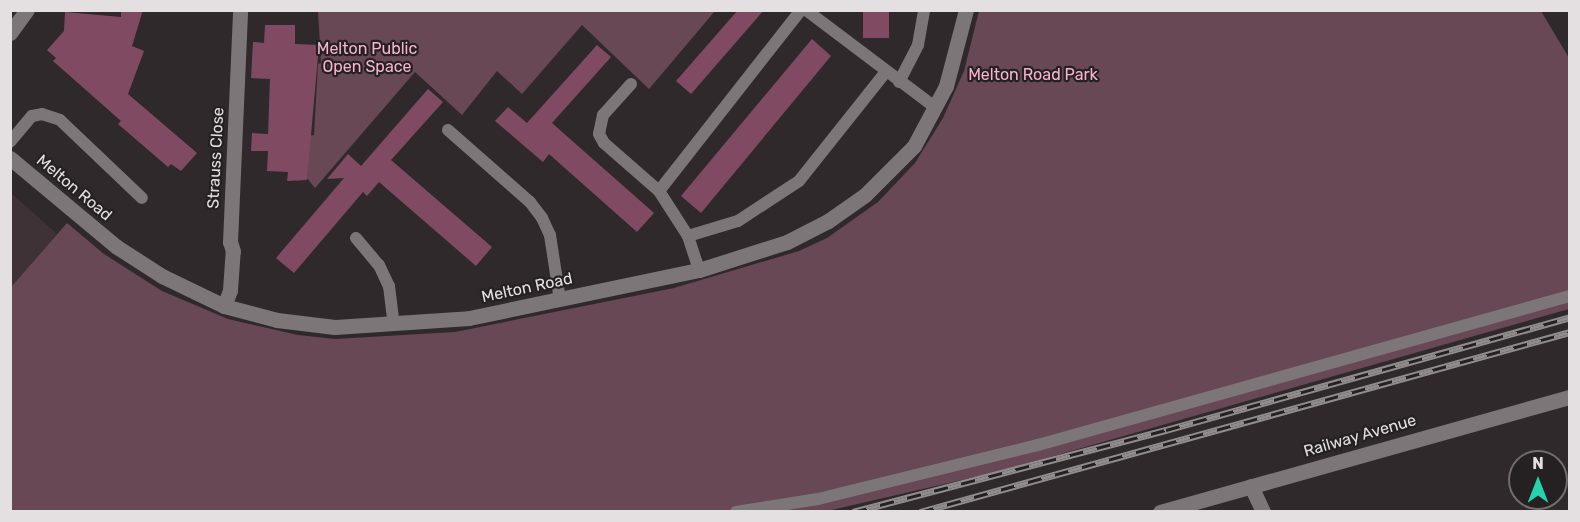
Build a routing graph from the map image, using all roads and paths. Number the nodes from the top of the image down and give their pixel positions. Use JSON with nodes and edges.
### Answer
{"nodes":[{"id":1,"x":27,"y":10,"type":"edge"},
{"id":2,"x":240,"y":10,"type":"edge"},
{"id":3,"x":801,"y":10,"type":"edge"},
{"id":4,"x":806,"y":10,"type":"edge"},
{"id":5,"x":924,"y":10,"type":"edge"},
{"id":6,"x":966,"y":10,"type":"edge"},
{"id":7,"x":10,"y":33,"type":"edge"},
{"id":8,"x":885,"y":73,"type":"junction"},
{"id":9,"x":899,"y":82,"type":"junction"},
{"id":10,"x":631,"y":84,"type":"dead end"},
{"id":11,"x":936,"y":108,"type":"junction"},
{"id":12,"x":448,"y":130,"type":"dead end"},
{"id":13,"x":10,"y":142,"type":"edge"},
{"id":14,"x":10,"y":158,"type":"edge"},
{"id":15,"x":659,"y":191,"type":"junction"},
{"id":16,"x":141,"y":198,"type":"dead end"},
{"id":17,"x":688,"y":236,"type":"junction"},
{"id":18,"x":356,"y":238,"type":"dead end"},
{"id":19,"x":699,"y":270,"type":"junction"},
{"id":20,"x":1569,"y":296,"type":"edge"},
{"id":21,"x":560,"y":300,"type":"junction"},
{"id":22,"x":224,"y":306,"type":"junction"},
{"id":23,"x":394,"y":324,"type":"junction"},
{"id":24,"x":1569,"y":398,"type":"edge"},
{"id":25,"x":1251,"y":486,"type":"junction"},
{"id":26,"x":736,"y":512,"type":"edge"},
{"id":27,"x":1160,"y":512,"type":"edge"},
{"id":28,"x":1263,"y":512,"type":"edge"}],
"edges":[{"from":1,"to":7,"type":"street"},
{"from":2,"to":22,"type":"street","name":"Strauss Close"},
{"from":3,"to":15,"type":"lane"},
{"from":4,"to":8,"type":"lane"},
{"from":5,"to":9,"type":"lane"},
{"from":6,"to":11,"type":"street","name":"Melton Road"},
{"from":8,"to":9,"type":"lane"},
{"from":8,"to":17,"type":"lane"},
{"from":9,"to":11,"type":"lane"},
{"from":10,"to":15,"type":"lane"},
{"from":11,"to":19,"type":"street","name":"Melton Road"},
{"from":12,"to":21,"type":"lane"},
{"from":13,"to":16,"type":"lane"},
{"from":14,"to":22,"type":"street","name":"Melton Road"},
{"from":15,"to":17,"type":"lane"},
{"from":17,"to":19,"type":"lane"},
{"from":18,"to":23,"type":"lane"},
{"from":19,"to":21,"type":"street","name":"Melton Road"},
{"from":20,"to":26,"type":"lane"},
{"from":21,"to":23,"type":"street","name":"Melton Road"},
{"from":22,"to":23,"type":"street","name":"Melton Road"},
{"from":24,"to":25,"type":"street","name":"Railway Avenue"},
{"from":25,"to":27,"type":"street","name":"Railway Avenue"},
{"from":25,"to":28,"type":"street"}]}
